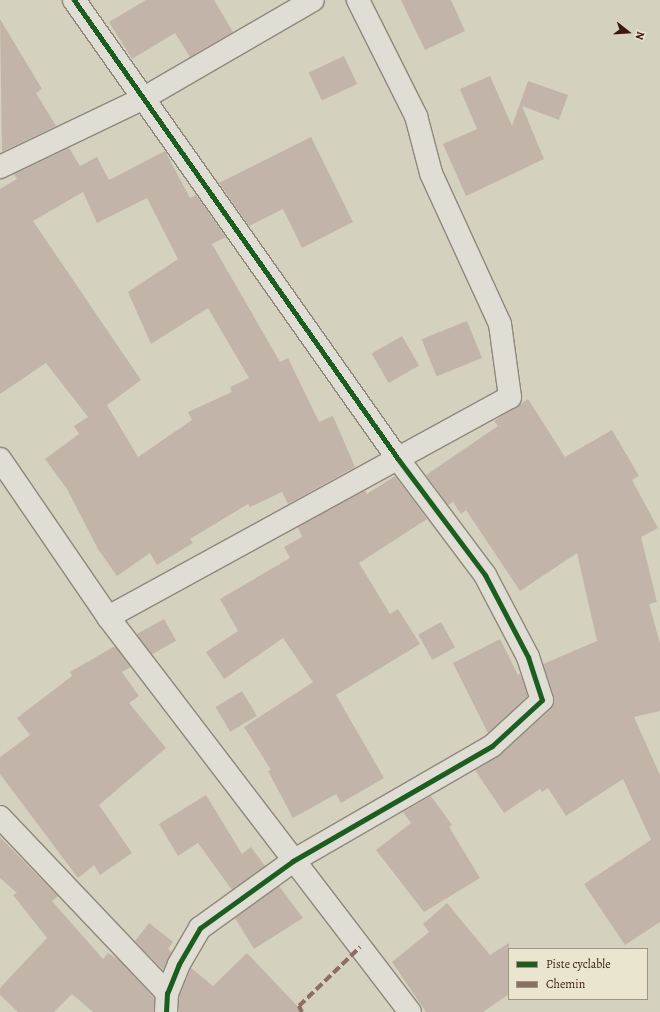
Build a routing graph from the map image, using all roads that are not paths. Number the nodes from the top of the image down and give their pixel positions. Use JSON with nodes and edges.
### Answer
{"nodes":[{"id":1,"x":74,"y":0,"type":"edge"},
{"id":2,"x":313,"y":0,"type":"edge"},
{"id":3,"x":358,"y":0,"type":"edge"},
{"id":4,"x":144,"y":98,"type":"junction"},
{"id":5,"x":0,"y":167,"type":"edge"},
{"id":6,"x":0,"y":459,"type":"edge"},
{"id":7,"x":398,"y":459,"type":"junction"},
{"id":8,"x":108,"y":617,"type":"junction"},
{"id":9,"x":0,"y":817,"type":"edge"},
{"id":10,"x":293,"y":862,"type":"junction"},
{"id":11,"x":166,"y":1002,"type":"edge"},
{"id":12,"x":410,"y":1012,"type":"edge"}],
"edges":[{"from":1,"to":4,"type":"street"},
{"from":2,"to":4,"type":"street"},
{"from":3,"to":7,"type":"street"},
{"from":4,"to":5,"type":"street"},
{"from":4,"to":7,"type":"street"},
{"from":6,"to":8,"type":"street"},
{"from":7,"to":8,"type":"street"},
{"from":7,"to":10,"type":"street"},
{"from":8,"to":10,"type":"street"},
{"from":9,"to":11,"type":"street"},
{"from":10,"to":11,"type":"street"},
{"from":10,"to":12,"type":"street"}]}
